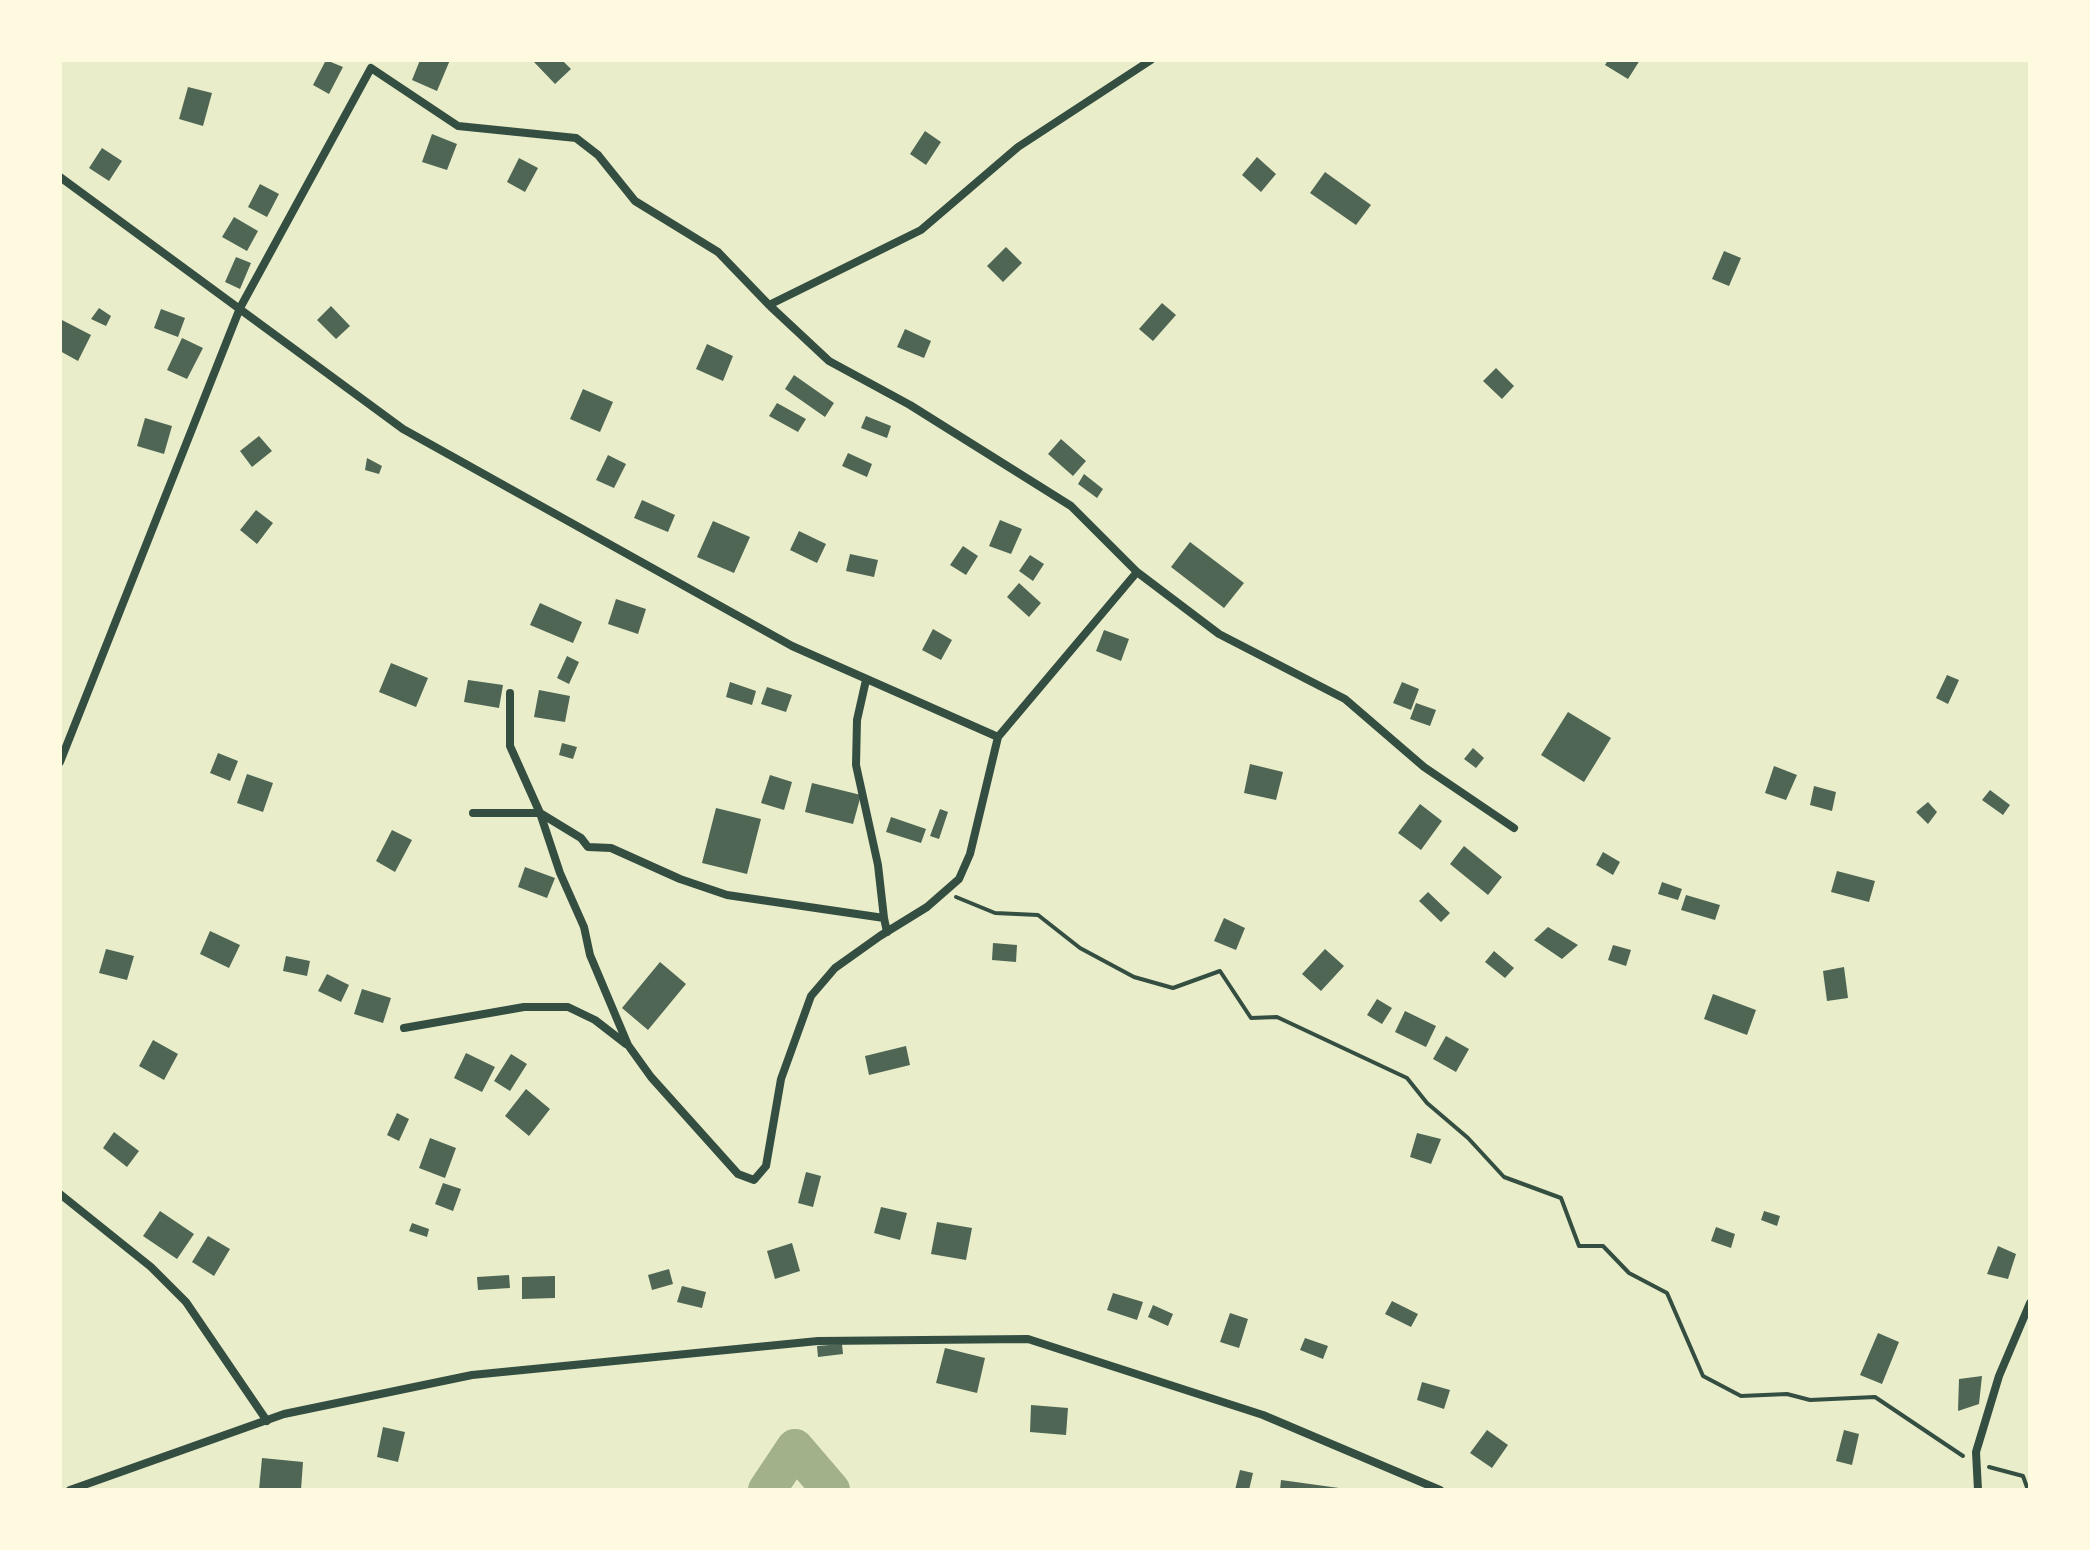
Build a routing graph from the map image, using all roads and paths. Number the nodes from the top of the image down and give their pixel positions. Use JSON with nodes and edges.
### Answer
{"nodes":[{"id":1,"x":1151,"y":60,"type":"edge"},
{"id":2,"x":60,"y":177,"type":"edge"},
{"id":3,"x":769,"y":305,"type":"junction"},
{"id":4,"x":240,"y":308,"type":"junction"},
{"id":5,"x":1137,"y":572,"type":"junction"},
{"id":6,"x":866,"y":680,"type":"junction"},
{"id":7,"x":510,"y":693,"type":"dead end"},
{"id":8,"x":998,"y":737,"type":"junction"},
{"id":9,"x":60,"y":762,"type":"edge"},
{"id":10,"x":473,"y":813,"type":"dead end"},
{"id":11,"x":540,"y":813,"type":"junction"},
{"id":12,"x":1514,"y":828,"type":"dead end"},
{"id":13,"x":944,"y":893,"type":"junction"},
{"id":14,"x":884,"y":918,"type":"junction"},
{"id":15,"x":887,"y":932,"type":"junction"},
{"id":16,"x":404,"y":1028,"type":"dead end"},
{"id":17,"x":628,"y":1045,"type":"junction"},
{"id":18,"x":60,"y":1194,"type":"edge"},
{"id":19,"x":2030,"y":1303,"type":"edge"},
{"id":20,"x":267,"y":1421,"type":"junction"},
{"id":21,"x":1977,"y":1463,"type":"junction"},
{"id":22,"x":70,"y":1490,"type":"edge"},
{"id":23,"x":1440,"y":1490,"type":"edge"},
{"id":24,"x":1978,"y":1490,"type":"edge"},
{"id":25,"x":2028,"y":1490,"type":"edge"}],
"edges":[{"from":1,"to":3,"type":"street"},
{"from":2,"to":4,"type":"street"},
{"from":3,"to":4,"type":"street"},
{"from":3,"to":5,"type":"street"},
{"from":4,"to":6,"type":"street"},
{"from":4,"to":9,"type":"street"},
{"from":5,"to":8,"type":"street"},
{"from":5,"to":12,"type":"street"},
{"from":6,"to":8,"type":"street"},
{"from":6,"to":14,"type":"street"},
{"from":7,"to":11,"type":"street"},
{"from":8,"to":13,"type":"street"},
{"from":10,"to":11,"type":"street"},
{"from":11,"to":14,"type":"street"},
{"from":11,"to":17,"type":"street"},
{"from":13,"to":15,"type":"street"},
{"from":13,"to":21,"type":"path"},
{"from":14,"to":15,"type":"street"},
{"from":15,"to":17,"type":"street"},
{"from":16,"to":17,"type":"street"},
{"from":18,"to":20,"type":"street"},
{"from":19,"to":21,"type":"street"},
{"from":20,"to":22,"type":"street"},
{"from":20,"to":23,"type":"street"},
{"from":21,"to":24,"type":"street"},
{"from":21,"to":25,"type":"path"}]}
